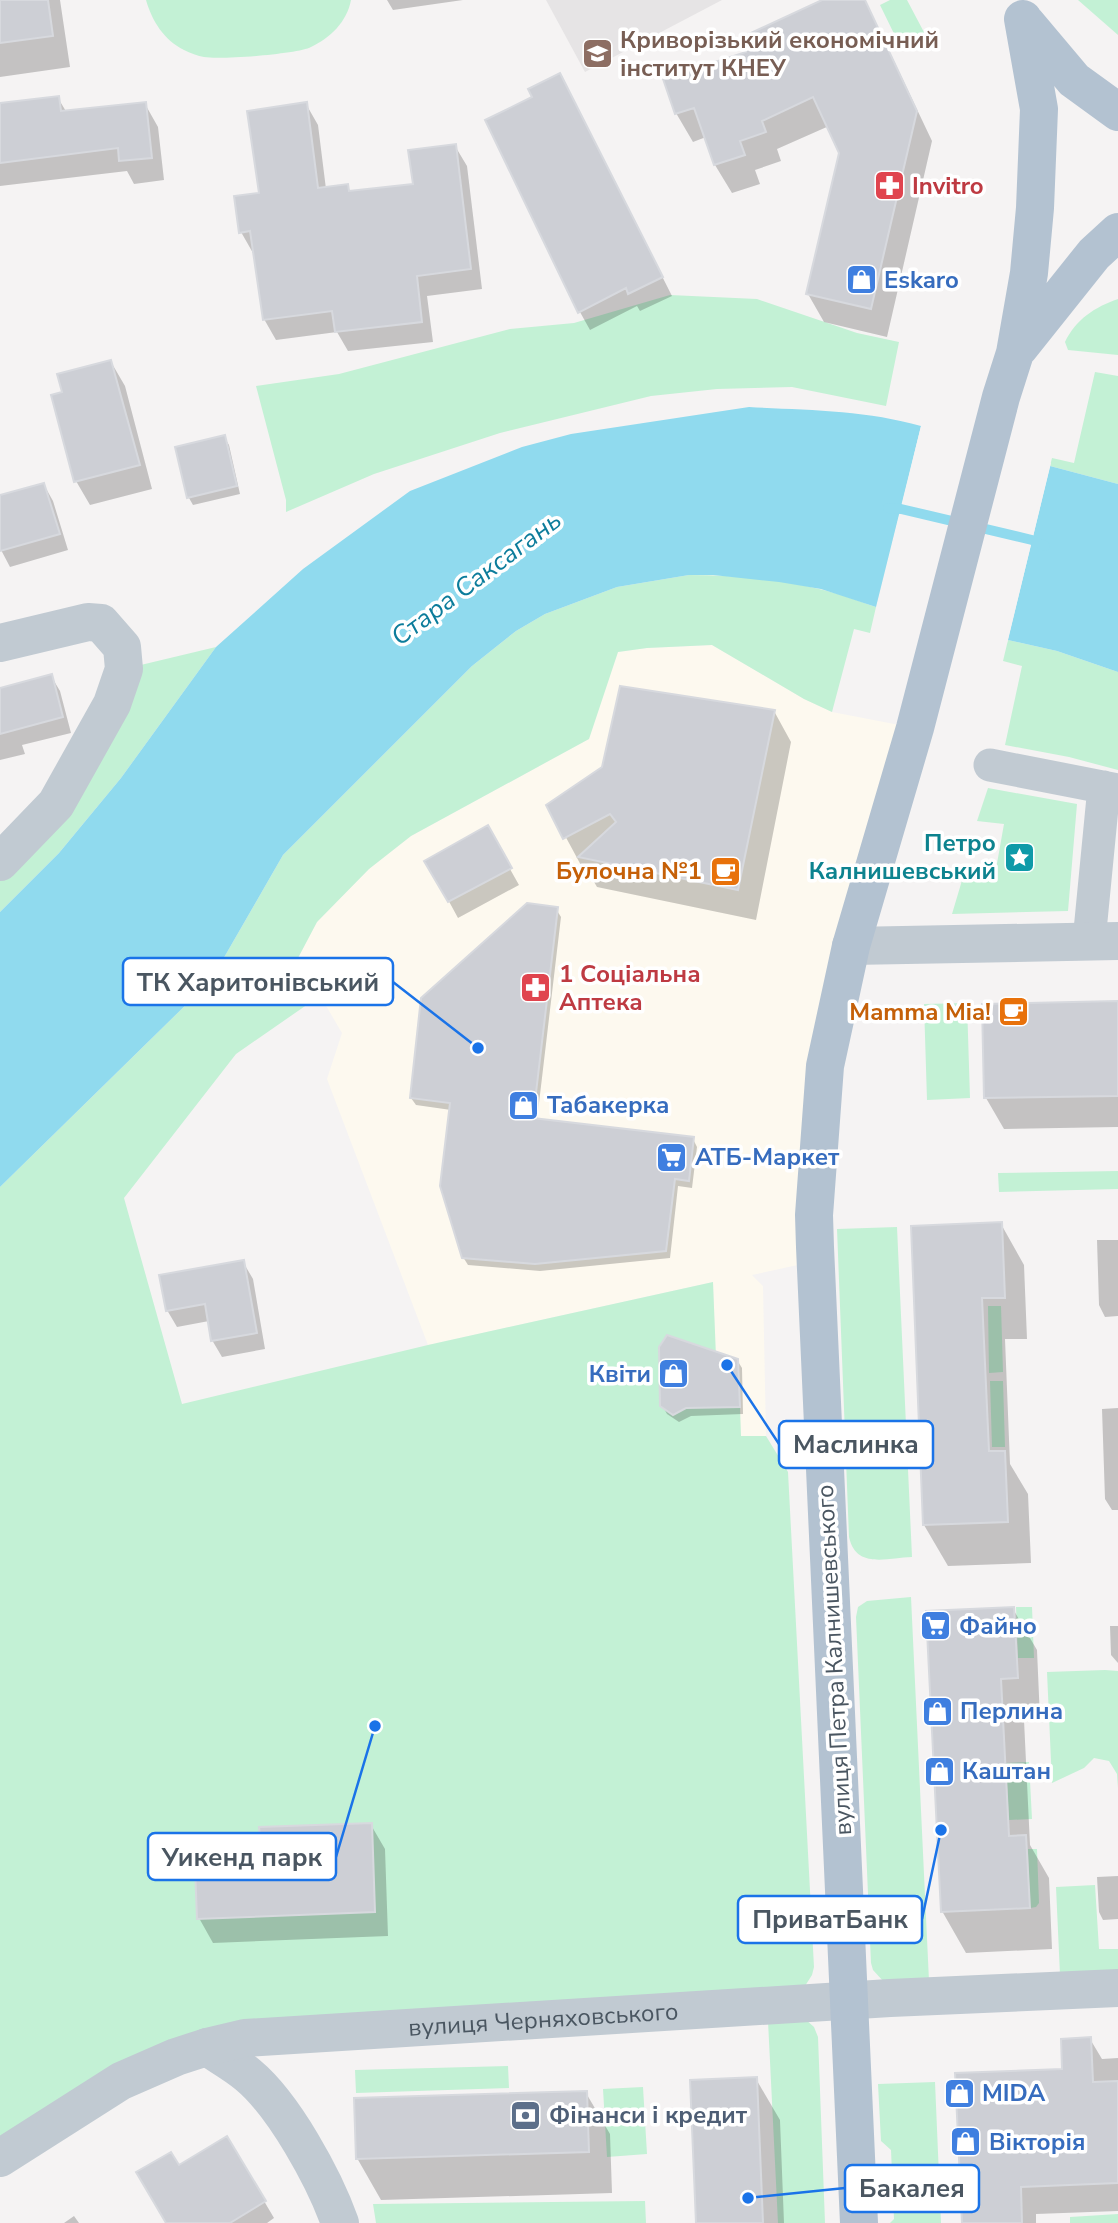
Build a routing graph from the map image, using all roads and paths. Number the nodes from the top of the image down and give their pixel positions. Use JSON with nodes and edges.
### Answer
{"nodes":[{"id":1,"x":1017,"y":10,"type":"edge"},
{"id":2,"x":1118,"y":112,"type":"edge"},
{"id":3,"x":1118,"y":232,"type":"edge"},
{"id":4,"x":1015,"y":353,"type":"junction"},
{"id":5,"x":0,"y":643,"type":"edge"},
{"id":6,"x":990,"y":765,"type":"dead end"},
{"id":7,"x":1111,"y":788,"type":"edge"},
{"id":8,"x":0,"y":862,"type":"edge"},
{"id":9,"x":1104,"y":941,"type":"edge"},
{"id":10,"x":851,"y":946,"type":"junction"},
{"id":11,"x":1118,"y":1988,"type":"edge"},
{"id":12,"x":849,"y":2001,"type":"junction"},
{"id":13,"x":207,"y":2047,"type":"junction"},
{"id":14,"x":0,"y":2158,"type":"edge"},
{"id":15,"x":340,"y":2223,"type":"edge"},
{"id":16,"x":859,"y":2223,"type":"edge"}],
"edges":[{"from":1,"to":2,"type":"main road"},
{"from":1,"to":4,"type":"main road"},
{"from":3,"to":4,"type":"main road"},
{"from":4,"to":10,"type":"main road","name":"вулиця Петра Калнишевського"},
{"from":5,"to":8,"type":"street"},
{"from":6,"to":7,"type":"street"},
{"from":7,"to":9,"type":"street"},
{"from":9,"to":10,"type":"street"},
{"from":10,"to":12,"type":"main road","name":"вулиця Петра Калнишевського"},
{"from":11,"to":12,"type":"street","name":"вулиця Черняховського"},
{"from":12,"to":13,"type":"street","name":"вулиця Черняховського"},
{"from":12,"to":16,"type":"main road","name":"вулиця Петра Калнишевського"},
{"from":13,"to":14,"type":"street","name":"вулиця Черняховського"},
{"from":13,"to":15,"type":"street"}]}
